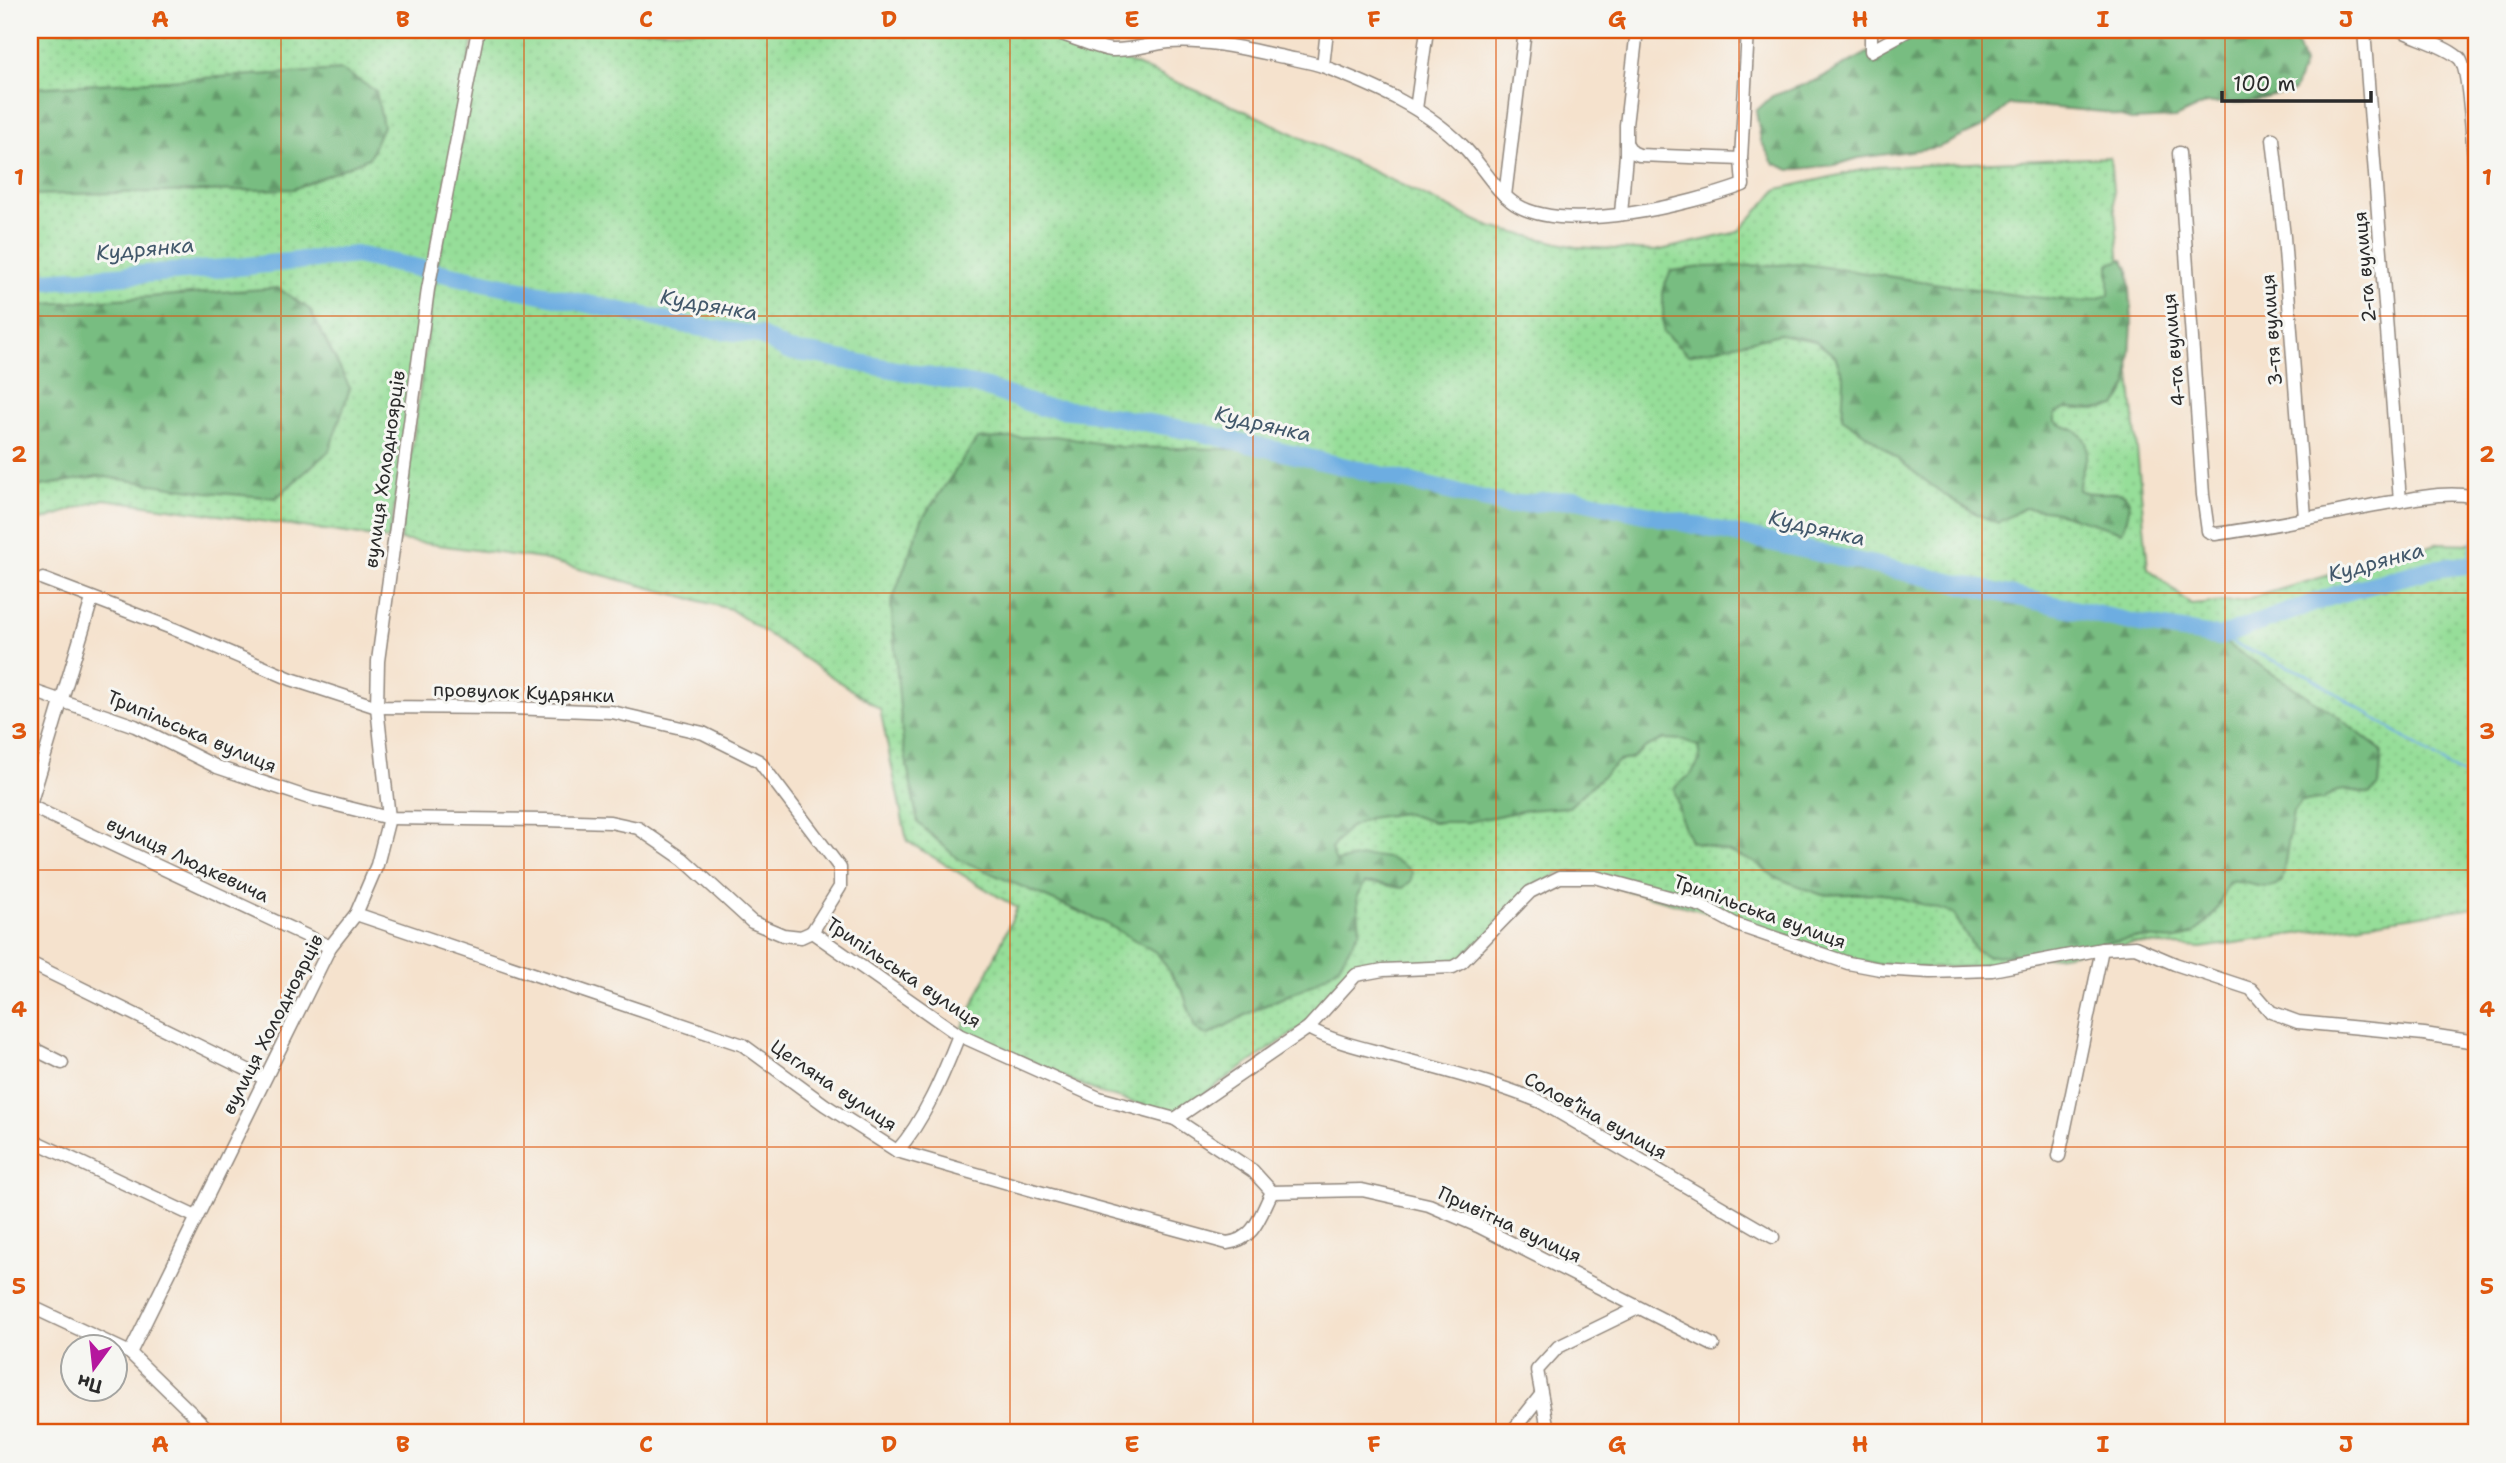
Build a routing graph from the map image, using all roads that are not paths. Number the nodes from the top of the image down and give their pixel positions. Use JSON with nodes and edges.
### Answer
{"nodes":[{"id":1,"x":478,"y":30,"type":"edge"},
{"id":2,"x":1045,"y":30,"type":"edge"},
{"id":3,"x":1327,"y":30,"type":"edge"},
{"id":4,"x":1427,"y":30,"type":"edge"},
{"id":5,"x":1525,"y":30,"type":"edge"},
{"id":6,"x":1637,"y":30,"type":"edge"},
{"id":7,"x":1748,"y":30,"type":"edge"},
{"id":8,"x":1871,"y":30,"type":"edge"},
{"id":9,"x":1909,"y":30,"type":"edge"},
{"id":10,"x":2364,"y":30,"type":"edge"},
{"id":11,"x":2400,"y":30,"type":"edge"},
{"id":12,"x":1203,"y":36,"type":"edge"},
{"id":13,"x":1323,"y":66,"type":"junction"},
{"id":14,"x":1416,"y":109,"type":"junction"},
{"id":15,"x":2273,"y":139,"type":"dead end"},
{"id":16,"x":1626,"y":143,"type":"junction"},
{"id":17,"x":2179,"y":153,"type":"dead end"},
{"id":18,"x":1741,"y":159,"type":"junction"},
{"id":19,"x":2476,"y":192,"type":"edge"},
{"id":20,"x":1504,"y":197,"type":"junction"},
{"id":21,"x":1620,"y":214,"type":"junction"},
{"id":22,"x":2476,"y":380,"type":"edge"},
{"id":23,"x":2476,"y":418,"type":"edge"},
{"id":24,"x":2474,"y":496,"type":"edge"},
{"id":25,"x":2400,"y":501,"type":"junction"},
{"id":26,"x":2305,"y":518,"type":"junction"},
{"id":27,"x":43,"y":579,"type":"dead end"},
{"id":28,"x":92,"y":599,"type":"junction"},
{"id":29,"x":30,"y":690,"type":"edge"},
{"id":30,"x":61,"y":699,"type":"junction"},
{"id":31,"x":377,"y":707,"type":"junction"},
{"id":32,"x":30,"y":806,"type":"edge"},
{"id":33,"x":389,"y":818,"type":"junction"},
{"id":34,"x":356,"y":914,"type":"junction"},
{"id":35,"x":812,"y":932,"type":"junction"},
{"id":36,"x":330,"y":947,"type":"junction"},
{"id":37,"x":2102,"y":949,"type":"junction"},
{"id":38,"x":30,"y":963,"type":"edge"},
{"id":39,"x":1308,"y":1028,"type":"junction"},
{"id":40,"x":959,"y":1035,"type":"junction"},
{"id":41,"x":2476,"y":1042,"type":"edge"},
{"id":42,"x":30,"y":1047,"type":"edge"},
{"id":43,"x":62,"y":1063,"type":"dead end"},
{"id":44,"x":264,"y":1078,"type":"junction"},
{"id":45,"x":1175,"y":1119,"type":"junction"},
{"id":46,"x":30,"y":1139,"type":"edge"},
{"id":47,"x":897,"y":1151,"type":"junction"},
{"id":48,"x":2059,"y":1156,"type":"dead end"},
{"id":49,"x":1272,"y":1192,"type":"junction"},
{"id":50,"x":196,"y":1217,"type":"junction"},
{"id":51,"x":1773,"y":1237,"type":"dead end"},
{"id":52,"x":30,"y":1306,"type":"edge"},
{"id":53,"x":1638,"y":1308,"type":"junction"},
{"id":54,"x":90,"y":1334,"type":"edge"},
{"id":55,"x":1713,"y":1345,"type":"dead end"},
{"id":56,"x":130,"y":1353,"type":"joint"},
{"id":57,"x":1541,"y":1395,"type":"junction"},
{"id":58,"x":1548,"y":1430,"type":"dead end"},
{"id":59,"x":212,"y":1433,"type":"edge"},
{"id":60,"x":1511,"y":1433,"type":"edge"}],
"edges":[{"from":1,"to":31,"type":"street","name":"вулиця Холодноярців"},
{"from":2,"to":12,"type":"street"},
{"from":3,"to":13,"type":"street"},
{"from":4,"to":14,"type":"street"},
{"from":5,"to":20,"type":"street"},
{"from":6,"to":16,"type":"street"},
{"from":7,"to":18,"type":"street"},
{"from":8,"to":9,"type":"street"},
{"from":10,"to":25,"type":"street","name":"2-га вулиця"},
{"from":11,"to":19,"type":"street"},
{"from":12,"to":13,"type":"street"},
{"from":13,"to":14,"type":"street"},
{"from":14,"to":20,"type":"street"},
{"from":15,"to":26,"type":"street","name":"3-тя вулиця"},
{"from":16,"to":18,"type":"street"},
{"from":16,"to":21,"type":"street"},
{"from":17,"to":26,"type":"street","name":"4-та вулиця"},
{"from":18,"to":21,"type":"street"},
{"from":20,"to":21,"type":"street"},
{"from":22,"to":23,"type":"street"},
{"from":24,"to":25,"type":"street"},
{"from":25,"to":26,"type":"street"},
{"from":27,"to":28,"type":"street","name":"провулок Кудрянки"},
{"from":28,"to":30,"type":"street"},
{"from":28,"to":31,"type":"street","name":"провулок Кудрянки"},
{"from":29,"to":30,"type":"street","name":"Трипільська вулиця"},
{"from":30,"to":32,"type":"street"},
{"from":30,"to":33,"type":"street","name":"Трипільська вулиця"},
{"from":31,"to":33,"type":"street","name":"вулиця Холодноярців"},
{"from":31,"to":35,"type":"street","name":"провулок Кудрянки"},
{"from":32,"to":36,"type":"street","name":"вулиця Людкевича"},
{"from":33,"to":34,"type":"street","name":"вулиця Холодноярців"},
{"from":33,"to":35,"type":"street","name":"Трипільська вулиця"},
{"from":34,"to":36,"type":"street","name":"вулиця Холодноярців"},
{"from":34,"to":47,"type":"street","name":"Цегляна вулиця"},
{"from":35,"to":40,"type":"street","name":"Трипільська вулиця"},
{"from":36,"to":44,"type":"street","name":"вулиця Холодноярців"},
{"from":37,"to":39,"type":"street","name":"Трипільська вулиця"},
{"from":37,"to":41,"type":"street","name":"Трипільська вулиця"},
{"from":37,"to":48,"type":"street"},
{"from":38,"to":44,"type":"street"},
{"from":39,"to":45,"type":"street","name":"Трипільська вулиця"},
{"from":39,"to":51,"type":"street","name":"Соловʼїна вулиця"},
{"from":40,"to":45,"type":"street","name":"Трипільська вулиця"},
{"from":40,"to":47,"type":"street"},
{"from":42,"to":43,"type":"street"},
{"from":44,"to":50,"type":"street","name":"вулиця Холодноярців"},
{"from":45,"to":49,"type":"street"},
{"from":46,"to":50,"type":"street"},
{"from":47,"to":49,"type":"street","name":"Цегляна вулиця"},
{"from":49,"to":53,"type":"street","name":"Привітна вулиця"},
{"from":50,"to":56,"type":"street","name":"вулиця Холодноярців"},
{"from":52,"to":54,"type":"street"},
{"from":53,"to":55,"type":"street","name":"Привітна вулиця"},
{"from":53,"to":57,"type":"street"},
{"from":56,"to":59,"type":"street"},
{"from":57,"to":58,"type":"street"},
{"from":57,"to":60,"type":"street"}]}
